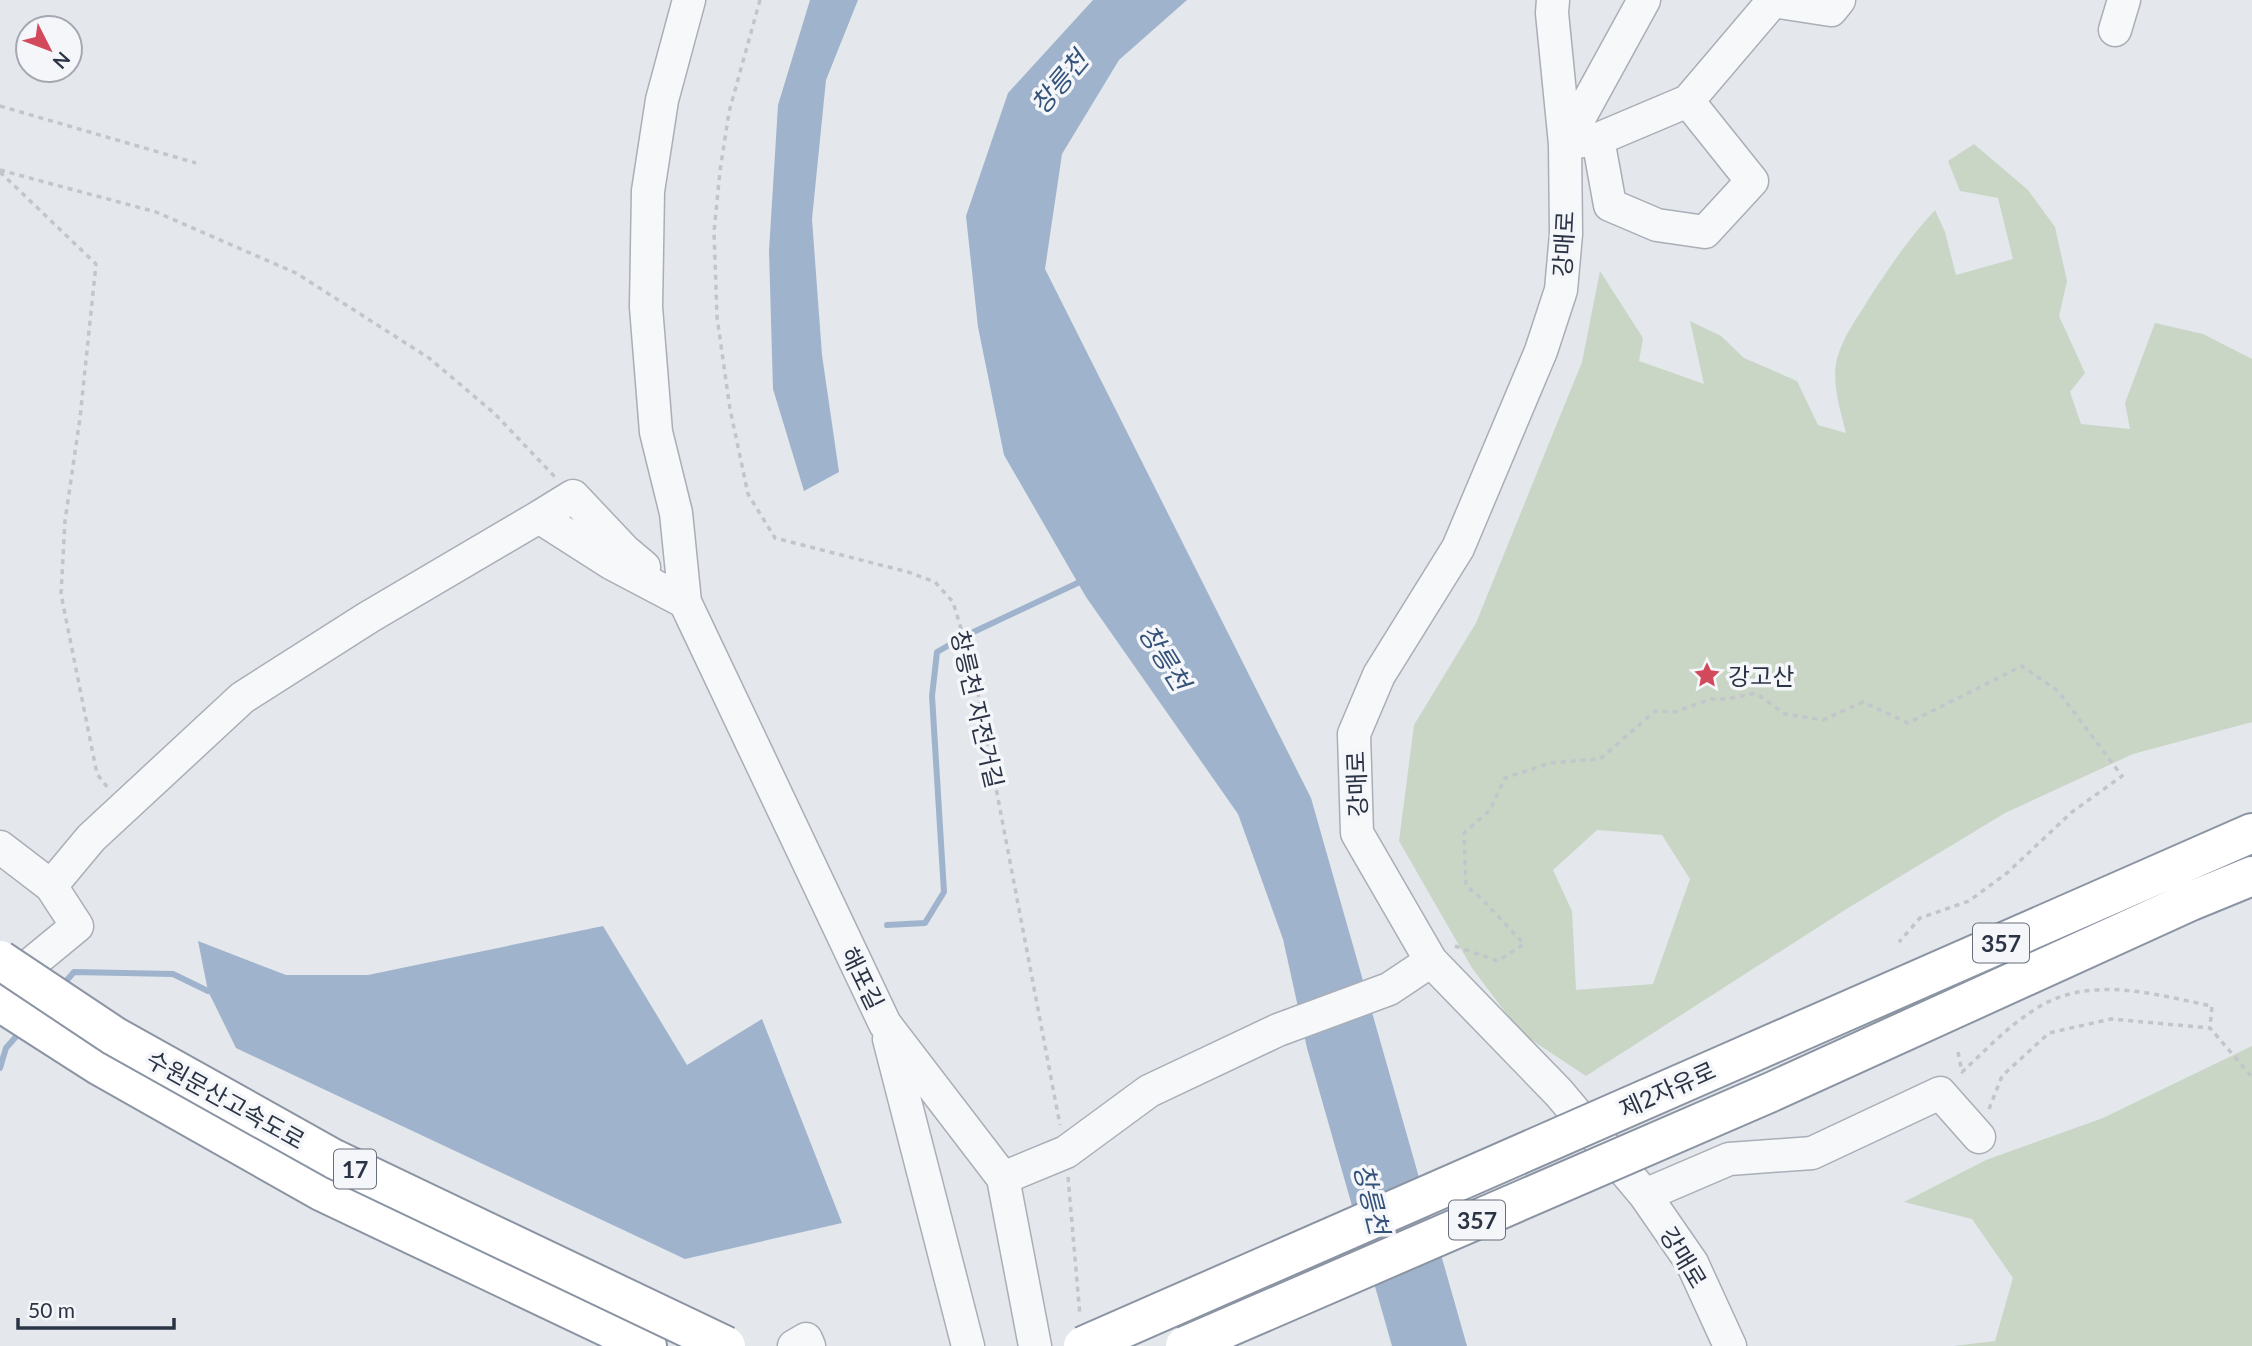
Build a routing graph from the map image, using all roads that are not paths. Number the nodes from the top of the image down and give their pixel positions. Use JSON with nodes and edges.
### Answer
{"nodes":[{"id":1,"x":689,"y":0,"type":"edge"},
{"id":2,"x":1553,"y":0,"type":"edge"},
{"id":3,"x":1644,"y":0,"type":"edge"},
{"id":4,"x":1839,"y":0,"type":"edge"},
{"id":5,"x":2124,"y":0,"type":"edge"},
{"id":6,"x":2115,"y":30,"type":"dead end"},
{"id":7,"x":1688,"y":101,"type":"junction"},
{"id":8,"x":1598,"y":139,"type":"junction"},
{"id":9,"x":1565,"y":144,"type":"junction"},
{"id":10,"x":539,"y":517,"type":"junction"},
{"id":11,"x":685,"y":602,"type":"junction"},
{"id":12,"x":2252,"y":834,"type":"edge"},
{"id":13,"x":0,"y":846,"type":"edge"},
{"id":14,"x":2252,"y":876,"type":"edge"},
{"id":15,"x":51,"y":886,"type":"junction"},
{"id":16,"x":1440,"y":953,"type":"junction"},
{"id":17,"x":0,"y":960,"type":"edge"},
{"id":18,"x":0,"y":989,"type":"edge"},
{"id":19,"x":0,"y":1002,"type":"edge"},
{"id":20,"x":885,"y":1024,"type":"junction"},
{"id":21,"x":1979,"y":1136,"type":"road end"},
{"id":22,"x":1003,"y":1178,"type":"junction"},
{"id":23,"x":1645,"y":1195,"type":"junction"},
{"id":24,"x":1082,"y":1332,"type":"edge"},
{"id":25,"x":646,"y":1346,"type":"edge"},
{"id":26,"x":726,"y":1346,"type":"edge"},
{"id":27,"x":794,"y":1346,"type":"edge"},
{"id":28,"x":809,"y":1346,"type":"edge"},
{"id":29,"x":968,"y":1346,"type":"edge"},
{"id":30,"x":1035,"y":1346,"type":"edge"},
{"id":31,"x":1185,"y":1346,"type":"edge"},
{"id":32,"x":1730,"y":1346,"type":"edge"}],
"edges":[{"from":1,"to":11,"type":"street"},
{"from":2,"to":9,"type":"street","name":"강매로"},
{"from":3,"to":9,"type":"street","name":"강매로"},
{"from":4,"to":7,"type":"street"},
{"from":5,"to":6,"type":"street"},
{"from":7,"to":8,"type":"street"},
{"from":7,"to":8,"type":"street","name":"강매로"},
{"from":8,"to":9,"type":"street"},
{"from":9,"to":16,"type":"street","name":"강매로"},
{"from":10,"to":11,"type":"street"},
{"from":10,"to":11,"type":"street"},
{"from":10,"to":15,"type":"street"},
{"from":11,"to":20,"type":"street","name":"해포길"},
{"from":12,"to":24,"type":"highway","name":"제2자유로","number":"357","bridge":true},
{"from":13,"to":15,"type":"street"},
{"from":14,"to":31,"type":"highway","name":"제2자유로","number":"357","bridge":true},
{"from":15,"to":18,"type":"street"},
{"from":16,"to":22,"type":"street"},
{"from":16,"to":23,"type":"street","name":"강매로"},
{"from":17,"to":26,"type":"highway","name":"수원문산고속도로","number":"17","bridge":true},
{"from":19,"to":25,"type":"highway","name":"수원문산고속도로","number":"17"},
{"from":20,"to":22,"type":"street","name":"해포길"},
{"from":20,"to":29,"type":"street"},
{"from":21,"to":23,"type":"street"},
{"from":22,"to":30,"type":"street","name":"해포길"},
{"from":23,"to":32,"type":"street","name":"강매로"},
{"from":27,"to":28,"type":"street"}]}
